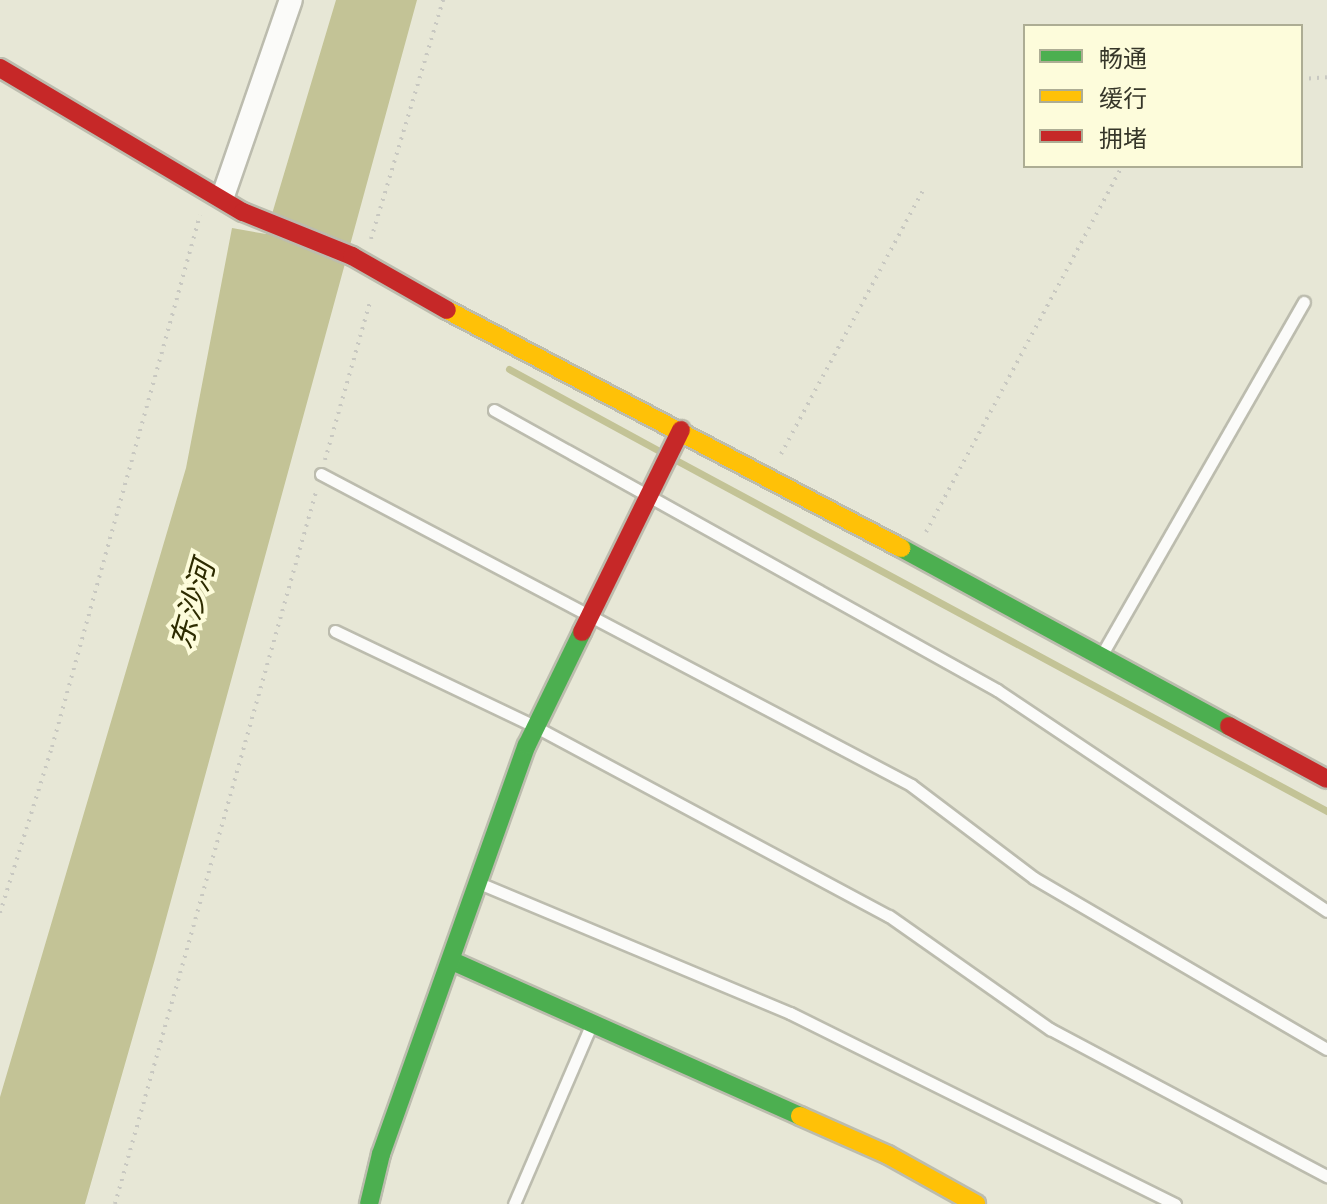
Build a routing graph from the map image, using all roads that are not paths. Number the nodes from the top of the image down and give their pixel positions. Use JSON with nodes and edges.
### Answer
{"nodes":[{"id":1,"x":291,"y":0,"type":"edge"},
{"id":2,"x":0,"y":68,"type":"edge"},
{"id":3,"x":216,"y":192,"type":"junction"},
{"id":4,"x":1304,"y":302,"type":"dead end"},
{"id":5,"x":494,"y":410,"type":"dead end"},
{"id":6,"x":677,"y":437,"type":"junction"},
{"id":7,"x":321,"y":474,"type":"road end"},
{"id":8,"x":648,"y":499,"type":"junction"},
{"id":9,"x":590,"y":617,"type":"junction"},
{"id":10,"x":335,"y":631,"type":"dead end"},
{"id":11,"x":1100,"y":656,"type":"junction"},
{"id":12,"x":536,"y":727,"type":"junction"},
{"id":13,"x":1326,"y":775,"type":"edge"},
{"id":14,"x":479,"y":883,"type":"junction"},
{"id":15,"x":1327,"y":911,"type":"edge"},
{"id":16,"x":452,"y":961,"type":"junction"},
{"id":17,"x":592,"y":1023,"type":"junction"},
{"id":18,"x":1327,"y":1049,"type":"edge"},
{"id":19,"x":1327,"y":1176,"type":"edge"},
{"id":20,"x":369,"y":1204,"type":"edge"},
{"id":21,"x":514,"y":1204,"type":"edge"},
{"id":22,"x":976,"y":1204,"type":"edge"},
{"id":23,"x":1175,"y":1204,"type":"edge"}],
"edges":[{"from":1,"to":3,"type":"street"},
{"from":2,"to":3,"type":"street"},
{"from":3,"to":6,"type":"street"},
{"from":4,"to":11,"type":"lane"},
{"from":5,"to":8,"type":"lane"},
{"from":6,"to":8,"type":"street"},
{"from":6,"to":11,"type":"street"},
{"from":7,"to":9,"type":"lane"},
{"from":8,"to":9,"type":"street"},
{"from":8,"to":15,"type":"lane"},
{"from":9,"to":12,"type":"street"},
{"from":9,"to":18,"type":"lane"},
{"from":10,"to":12,"type":"lane"},
{"from":11,"to":13,"type":"street"},
{"from":12,"to":14,"type":"street"},
{"from":12,"to":19,"type":"lane"},
{"from":14,"to":16,"type":"street"},
{"from":14,"to":23,"type":"lane"},
{"from":16,"to":17,"type":"street"},
{"from":16,"to":20,"type":"street"},
{"from":17,"to":21,"type":"lane"},
{"from":17,"to":22,"type":"street"}]}
